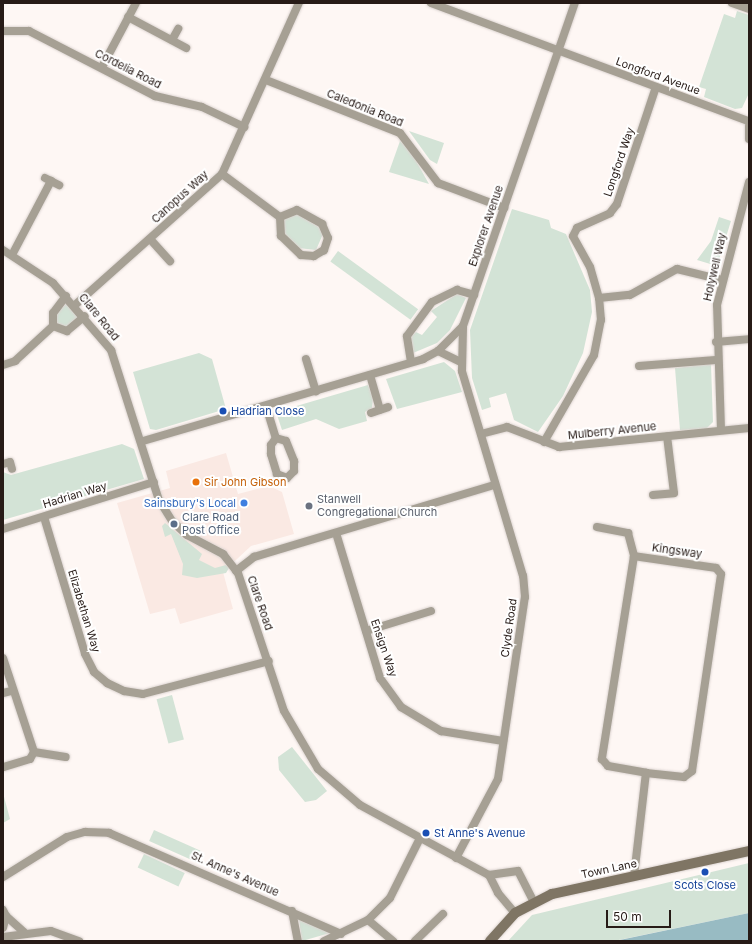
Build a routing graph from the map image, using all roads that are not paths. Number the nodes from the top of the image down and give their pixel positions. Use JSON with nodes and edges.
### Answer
{"nodes":[{"id":1,"x":136,"y":3,"type":"edge"},
{"id":2,"x":298,"y":3,"type":"edge"},
{"id":3,"x":575,"y":3,"type":"edge"},
{"id":4,"x":732,"y":3,"type":"edge"},
{"id":5,"x":435,"y":4,"type":"edge"},
{"id":6,"x":749,"y":9,"type":"edge"},
{"id":7,"x":128,"y":17,"type":"junction"},
{"id":8,"x":178,"y":29,"type":"dead end"},
{"id":9,"x":3,"y":31,"type":"edge"},
{"id":10,"x":172,"y":40,"type":"junction"},
{"id":11,"x":186,"y":48,"type":"dead end"},
{"id":12,"x":559,"y":50,"type":"junction"},
{"id":13,"x":102,"y":67,"type":"junction"},
{"id":14,"x":266,"y":80,"type":"junction"},
{"id":15,"x":656,"y":87,"type":"junction"},
{"id":16,"x":749,"y":121,"type":"edge"},
{"id":17,"x":749,"y":126,"type":"edge"},
{"id":18,"x":244,"y":127,"type":"junction"},
{"id":19,"x":749,"y":139,"type":"edge"},
{"id":20,"x":222,"y":174,"type":"junction"},
{"id":21,"x":749,"y":182,"type":"edge"},
{"id":22,"x":59,"y":185,"type":"dead end"},
{"id":23,"x":504,"y":208,"type":"junction"},
{"id":24,"x":280,"y":217,"type":"junction"},
{"id":25,"x":150,"y":239,"type":"junction"},
{"id":26,"x":3,"y":250,"type":"edge"},
{"id":27,"x":12,"y":255,"type":"junction"},
{"id":28,"x":170,"y":260,"type":"dead end"},
{"id":29,"x":722,"y":280,"type":"junction"},
{"id":30,"x":474,"y":295,"type":"junction"},
{"id":31,"x":66,"y":296,"type":"junction"},
{"id":32,"x":599,"y":298,"type":"junction"},
{"id":33,"x":75,"y":305,"type":"junction"},
{"id":34,"x":85,"y":316,"type":"junction"},
{"id":35,"x":53,"y":326,"type":"junction"},
{"id":36,"x":463,"y":326,"type":"junction"},
{"id":37,"x":749,"y":339,"type":"edge"},
{"id":38,"x":716,"y":342,"type":"junction"},
{"id":39,"x":438,"y":351,"type":"junction"},
{"id":40,"x":306,"y":359,"type":"dead end"},
{"id":41,"x":716,"y":360,"type":"junction"},
{"id":42,"x":411,"y":362,"type":"junction"},
{"id":43,"x":461,"y":362,"type":"junction"},
{"id":44,"x":3,"y":365,"type":"edge"},
{"id":45,"x":639,"y":366,"type":"dead end"},
{"id":46,"x":370,"y":375,"type":"junction"},
{"id":47,"x":316,"y":391,"type":"junction"},
{"id":48,"x":266,"y":406,"type":"junction"},
{"id":49,"x":371,"y":413,"type":"dead end"},
{"id":50,"x":749,"y":428,"type":"edge"},
{"id":51,"x":721,"y":430,"type":"junction"},
{"id":52,"x":481,"y":434,"type":"junction"},
{"id":53,"x":667,"y":436,"type":"junction"},
{"id":54,"x":276,"y":438,"type":"junction"},
{"id":55,"x":143,"y":441,"type":"junction"},
{"id":56,"x":544,"y":442,"type":"junction"},
{"id":57,"x":3,"y":464,"type":"edge"},
{"id":58,"x":12,"y":469,"type":"dead end"},
{"id":59,"x":154,"y":482,"type":"junction"},
{"id":60,"x":494,"y":485,"type":"junction"},
{"id":61,"x":653,"y":495,"type":"dead end"},
{"id":62,"x":44,"y":517,"type":"junction"},
{"id":63,"x":597,"y":527,"type":"dead end"},
{"id":64,"x":3,"y":529,"type":"edge"},
{"id":65,"x":336,"y":533,"type":"junction"},
{"id":66,"x":634,"y":556,"type":"junction"},
{"id":67,"x":236,"y":571,"type":"junction"},
{"id":68,"x":431,"y":611,"type":"dead end"},
{"id":69,"x":366,"y":630,"type":"junction"},
{"id":70,"x":3,"y":658,"type":"edge"},
{"id":71,"x":269,"y":661,"type":"junction"},
{"id":72,"x":12,"y":691,"type":"junction"},
{"id":73,"x":3,"y":693,"type":"edge"},
{"id":74,"x":504,"y":741,"type":"junction"},
{"id":75,"x":34,"y":752,"type":"junction"},
{"id":76,"x":66,"y":757,"type":"dead end"},
{"id":77,"x":3,"y":767,"type":"edge"},
{"id":78,"x":646,"y":773,"type":"junction"},
{"id":79,"x":420,"y":838,"type":"junction"},
{"id":80,"x":749,"y":851,"type":"edge"},
{"id":81,"x":456,"y":858,"type":"junction"},
{"id":82,"x":5,"y":875,"type":"edge"},
{"id":83,"x":489,"y":875,"type":"junction"},
{"id":84,"x":634,"y":876,"type":"junction"},
{"id":85,"x":3,"y":884,"type":"edge"},
{"id":86,"x":534,"y":902,"type":"junction"},
{"id":87,"x":292,"y":912,"type":"junction"},
{"id":88,"x":5,"y":913,"type":"edge"},
{"id":89,"x":515,"y":913,"type":"junction"},
{"id":90,"x":443,"y":914,"type":"dead end"},
{"id":91,"x":368,"y":920,"type":"junction"},
{"id":92,"x":3,"y":928,"type":"edge"},
{"id":93,"x":27,"y":932,"type":"junction"},
{"id":94,"x":341,"y":934,"type":"junction"},
{"id":95,"x":3,"y":938,"type":"edge"},
{"id":96,"x":33,"y":941,"type":"edge"},
{"id":97,"x":80,"y":941,"type":"edge"},
{"id":98,"x":298,"y":941,"type":"edge"},
{"id":99,"x":324,"y":941,"type":"edge"},
{"id":100,"x":393,"y":941,"type":"edge"},
{"id":101,"x":415,"y":941,"type":"edge"},
{"id":102,"x":490,"y":941,"type":"edge"}],
"edges":[{"from":1,"to":7,"type":"street"},
{"from":2,"to":14,"type":"street","name":"Canopus Way"},
{"from":3,"to":12,"type":"street","name":"Explorer Avenue"},
{"from":4,"to":6,"type":"street"},
{"from":5,"to":12,"type":"street","name":"Longford Avenue"},
{"from":7,"to":10,"type":"street"},
{"from":7,"to":13,"type":"street"},
{"from":8,"to":10,"type":"street"},
{"from":9,"to":13,"type":"street","name":"Cordelia Road"},
{"from":10,"to":11,"type":"street"},
{"from":12,"to":15,"type":"street","name":"Longford Avenue"},
{"from":12,"to":23,"type":"street","name":"Explorer Avenue"},
{"from":13,"to":18,"type":"street","name":"Cordelia Road"},
{"from":14,"to":18,"type":"street","name":"Canopus Way"},
{"from":14,"to":23,"type":"street","name":"Caledonia Road"},
{"from":15,"to":16,"type":"street","name":"Longford Avenue"},
{"from":15,"to":32,"type":"street","name":"Longford Way"},
{"from":17,"to":19,"type":"street"},
{"from":18,"to":20,"type":"street","name":"Canopus Way"},
{"from":20,"to":24,"type":"street"},
{"from":20,"to":25,"type":"street","name":"Canopus Way"},
{"from":21,"to":29,"type":"street","name":"Holywell Way"},
{"from":22,"to":27,"type":"street"},
{"from":23,"to":30,"type":"street","name":"Explorer Avenue"},
{"from":24,"to":24,"type":"street"},
{"from":25,"to":28,"type":"street"},
{"from":25,"to":33,"type":"street","name":"Canopus Way"},
{"from":26,"to":27,"type":"street","name":"Clare Road"},
{"from":27,"to":31,"type":"street","name":"Clare Road"},
{"from":29,"to":32,"type":"street"},
{"from":29,"to":38,"type":"street","name":"Holywell Way"},
{"from":30,"to":36,"type":"street","name":"Explorer Avenue"},
{"from":30,"to":42,"type":"street"},
{"from":31,"to":33,"type":"street","name":"Clare Road"},
{"from":31,"to":35,"type":"street"},
{"from":32,"to":56,"type":"street","name":"Longford Way"},
{"from":33,"to":34,"type":"street","name":"Clare Road"},
{"from":34,"to":35,"type":"street"},
{"from":34,"to":55,"type":"street","name":"Clare Road"},
{"from":35,"to":44,"type":"street"},
{"from":36,"to":39,"type":"street"},
{"from":36,"to":43,"type":"street","name":"Clyde Road"},
{"from":37,"to":38,"type":"street"},
{"from":38,"to":41,"type":"street","name":"Holywell Way"},
{"from":39,"to":42,"type":"street"},
{"from":39,"to":43,"type":"street"},
{"from":40,"to":47,"type":"street"},
{"from":41,"to":45,"type":"street"},
{"from":41,"to":51,"type":"street","name":"Holywell Way"},
{"from":42,"to":46,"type":"street"},
{"from":43,"to":52,"type":"street","name":"Clyde Road"},
{"from":46,"to":47,"type":"street"},
{"from":46,"to":49,"type":"street"},
{"from":47,"to":48,"type":"street"},
{"from":48,"to":54,"type":"street"},
{"from":48,"to":55,"type":"street"},
{"from":50,"to":51,"type":"street","name":"Mulberry Avenue"},
{"from":51,"to":53,"type":"street","name":"Mulberry Avenue"},
{"from":52,"to":56,"type":"street","name":"Mulberry Avenue"},
{"from":52,"to":60,"type":"street","name":"Clyde Road"},
{"from":53,"to":56,"type":"street","name":"Mulberry Avenue"},
{"from":53,"to":61,"type":"street"},
{"from":54,"to":54,"type":"street"},
{"from":55,"to":59,"type":"street","name":"Clare Road"},
{"from":57,"to":58,"type":"street"},
{"from":59,"to":62,"type":"street","name":"Hadrian Way"},
{"from":59,"to":67,"type":"street","name":"Clare Road"},
{"from":60,"to":65,"type":"street"},
{"from":60,"to":74,"type":"street","name":"Clyde Road"},
{"from":62,"to":64,"type":"street","name":"Hadrian Way"},
{"from":62,"to":71,"type":"street","name":"Elizabethan Way"},
{"from":63,"to":66,"type":"street"},
{"from":65,"to":67,"type":"street"},
{"from":65,"to":69,"type":"street","name":"Ensign Way"},
{"from":66,"to":78,"type":"street","name":"Kingsway"},
{"from":66,"to":78,"type":"street","name":"Kingsway"},
{"from":67,"to":71,"type":"street","name":"Clare Road"},
{"from":68,"to":69,"type":"street"},
{"from":69,"to":74,"type":"street","name":"Ensign Way"},
{"from":70,"to":72,"type":"street"},
{"from":71,"to":79,"type":"street","name":"Clare Road"},
{"from":72,"to":73,"type":"street"},
{"from":72,"to":75,"type":"street"},
{"from":74,"to":81,"type":"street","name":"Clyde Road"},
{"from":75,"to":76,"type":"street"},
{"from":75,"to":77,"type":"street"},
{"from":78,"to":84,"type":"street"},
{"from":79,"to":81,"type":"street","name":"Clare Road"},
{"from":79,"to":91,"type":"street"},
{"from":80,"to":84,"type":"main road","name":"Town Lane"},
{"from":81,"to":83,"type":"street","name":"Clare Road"},
{"from":82,"to":85,"type":"street"},
{"from":82,"to":87,"type":"street","name":"St. Anne's Avenue"},
{"from":83,"to":86,"type":"street"},
{"from":83,"to":89,"type":"street"},
{"from":84,"to":86,"type":"main road","name":"Town Lane"},
{"from":86,"to":89,"type":"main road","name":"Town Lane"},
{"from":87,"to":94,"type":"street","name":"St. Anne's Avenue"},
{"from":87,"to":98,"type":"street"},
{"from":88,"to":92,"type":"street"},
{"from":88,"to":93,"type":"street"},
{"from":89,"to":102,"type":"main road","name":"Town Lane"},
{"from":90,"to":101,"type":"street"},
{"from":91,"to":94,"type":"street"},
{"from":91,"to":100,"type":"street"},
{"from":93,"to":95,"type":"street"},
{"from":93,"to":96,"type":"street"},
{"from":93,"to":97,"type":"street"},
{"from":94,"to":99,"type":"street"}]}
